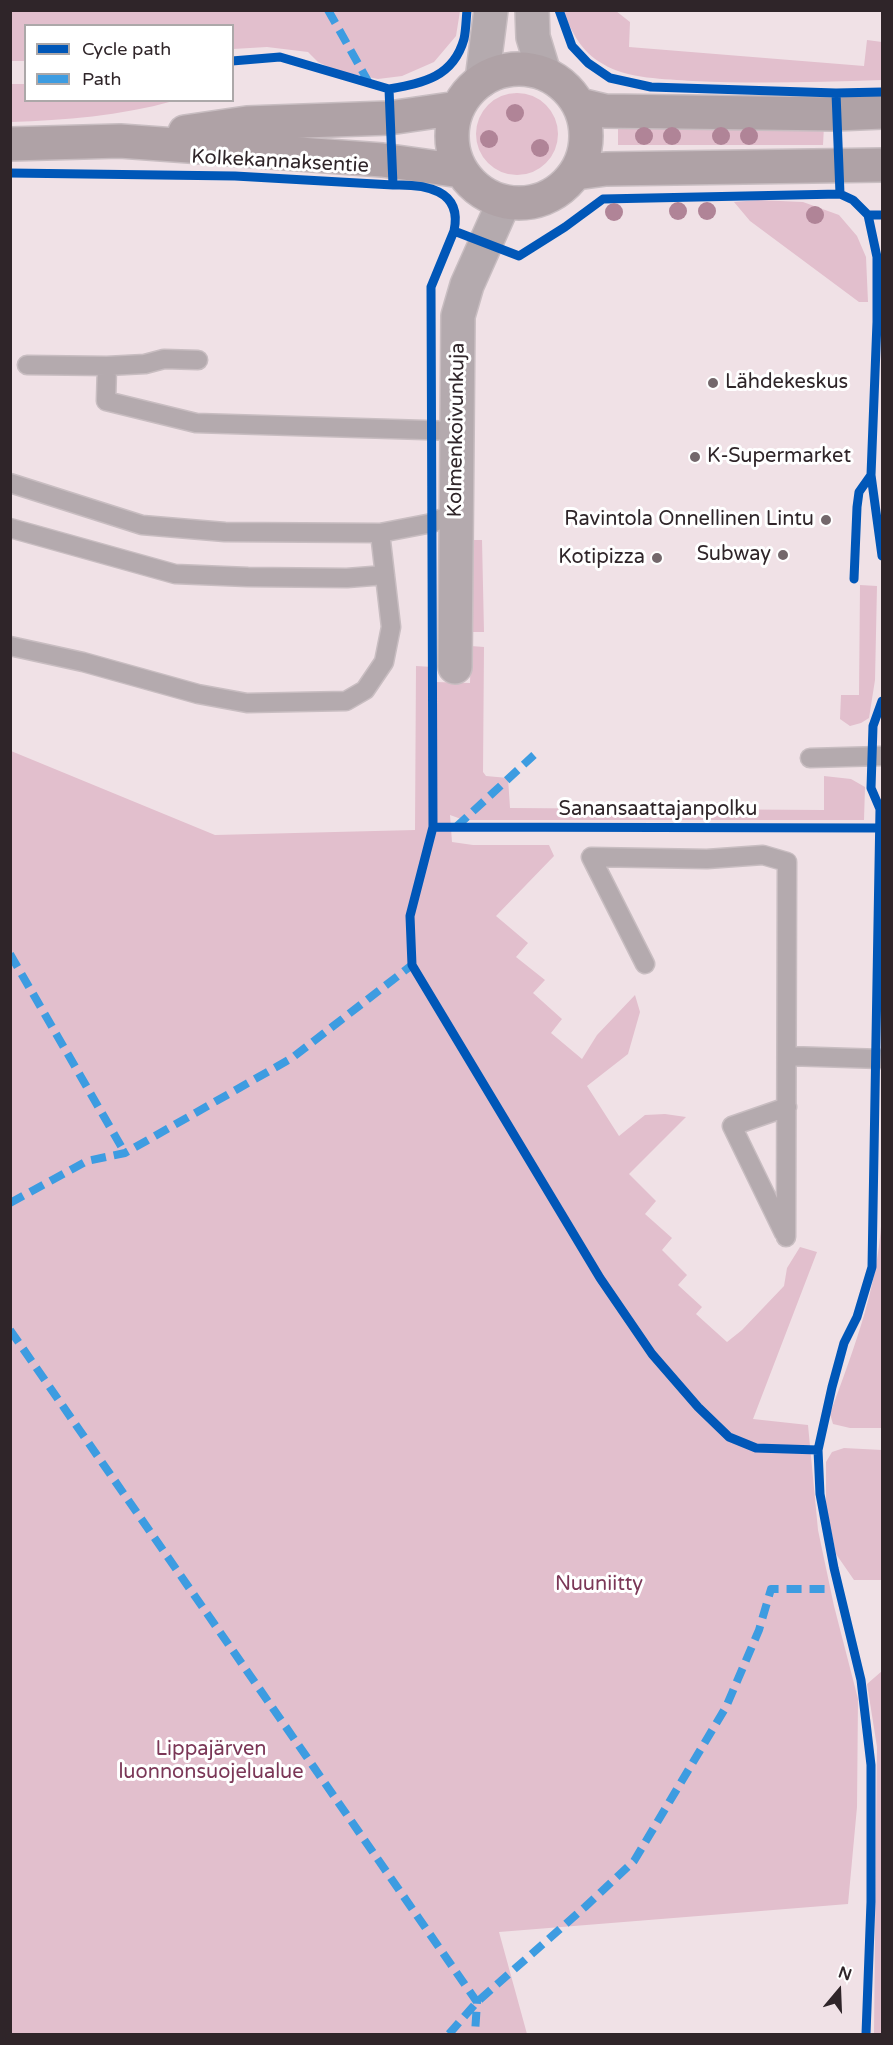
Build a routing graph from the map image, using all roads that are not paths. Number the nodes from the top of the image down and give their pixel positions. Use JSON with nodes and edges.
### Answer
{"nodes":[{"id":1,"x":491,"y":10,"type":"edge"},
{"id":2,"x":532,"y":10,"type":"edge"},
{"id":3,"x":544,"y":74,"type":"junction"},
{"id":4,"x":482,"y":80,"type":"junction"},
{"id":5,"x":580,"y":105,"type":"junction"},
{"id":6,"x":458,"y":108,"type":"junction"},
{"id":7,"x":882,"y":112,"type":"edge"},
{"id":8,"x":120,"y":141,"type":"junction"},
{"id":9,"x":10,"y":144,"type":"edge"},
{"id":10,"x":882,"y":165,"type":"edge"},
{"id":11,"x":461,"y":171,"type":"junction"},
{"id":12,"x":576,"y":173,"type":"junction"},
{"id":13,"x":504,"y":202,"type":"junction"},
{"id":14,"x":198,"y":360,"type":"dead end"},
{"id":15,"x":27,"y":365,"type":"dead end"},
{"id":16,"x":107,"y":366,"type":"junction"},
{"id":17,"x":457,"y":431,"type":"junction"},
{"id":18,"x":10,"y":483,"type":"edge"},
{"id":19,"x":456,"y":512,"type":"junction"},
{"id":20,"x":10,"y":528,"type":"edge"},
{"id":21,"x":380,"y":533,"type":"junction"},
{"id":22,"x":385,"y":575,"type":"junction"},
{"id":23,"x":10,"y":646,"type":"edge"},
{"id":24,"x":454,"y":667,"type":"dead end"},
{"id":25,"x":882,"y":756,"type":"edge"},
{"id":26,"x":810,"y":758,"type":"dead end"},
{"id":27,"x":645,"y":964,"type":"dead end"},
{"id":28,"x":787,"y":1056,"type":"junction"},
{"id":29,"x":882,"y":1059,"type":"edge"},
{"id":30,"x":787,"y":1107,"type":"junction"}],
"edges":[{"from":1,"to":4,"type":"street"},
{"from":2,"to":3,"type":"street"},
{"from":3,"to":4,"type":"main road"},
{"from":3,"to":5,"type":"main road"},
{"from":4,"to":6,"type":"main road"},
{"from":5,"to":7,"type":"main road"},
{"from":5,"to":12,"type":"main road"},
{"from":6,"to":8,"type":"main road","name":"Kolkekannaksentie"},
{"from":6,"to":11,"type":"main road"},
{"from":8,"to":9,"type":"main road","name":"Kolkekannaksentie"},
{"from":8,"to":11,"type":"main road","name":"Kolkekannaksentie"},
{"from":10,"to":12,"type":"main road"},
{"from":11,"to":13,"type":"main road"},
{"from":12,"to":13,"type":"main road"},
{"from":13,"to":17,"type":"street","name":"Kolmenkoivunkuja"},
{"from":14,"to":16,"type":"lane"},
{"from":15,"to":16,"type":"lane"},
{"from":16,"to":17,"type":"lane"},
{"from":17,"to":19,"type":"street","name":"Kolmenkoivunkuja"},
{"from":18,"to":21,"type":"lane"},
{"from":19,"to":21,"type":"lane"},
{"from":19,"to":24,"type":"street","name":"Kolmenkoivunkuja"},
{"from":20,"to":22,"type":"lane"},
{"from":21,"to":22,"type":"lane"},
{"from":22,"to":23,"type":"lane"},
{"from":25,"to":26,"type":"lane"},
{"from":27,"to":28,"type":"lane"},
{"from":28,"to":29,"type":"lane"},
{"from":28,"to":30,"type":"lane"},
{"from":30,"to":30,"type":"lane"}]}
